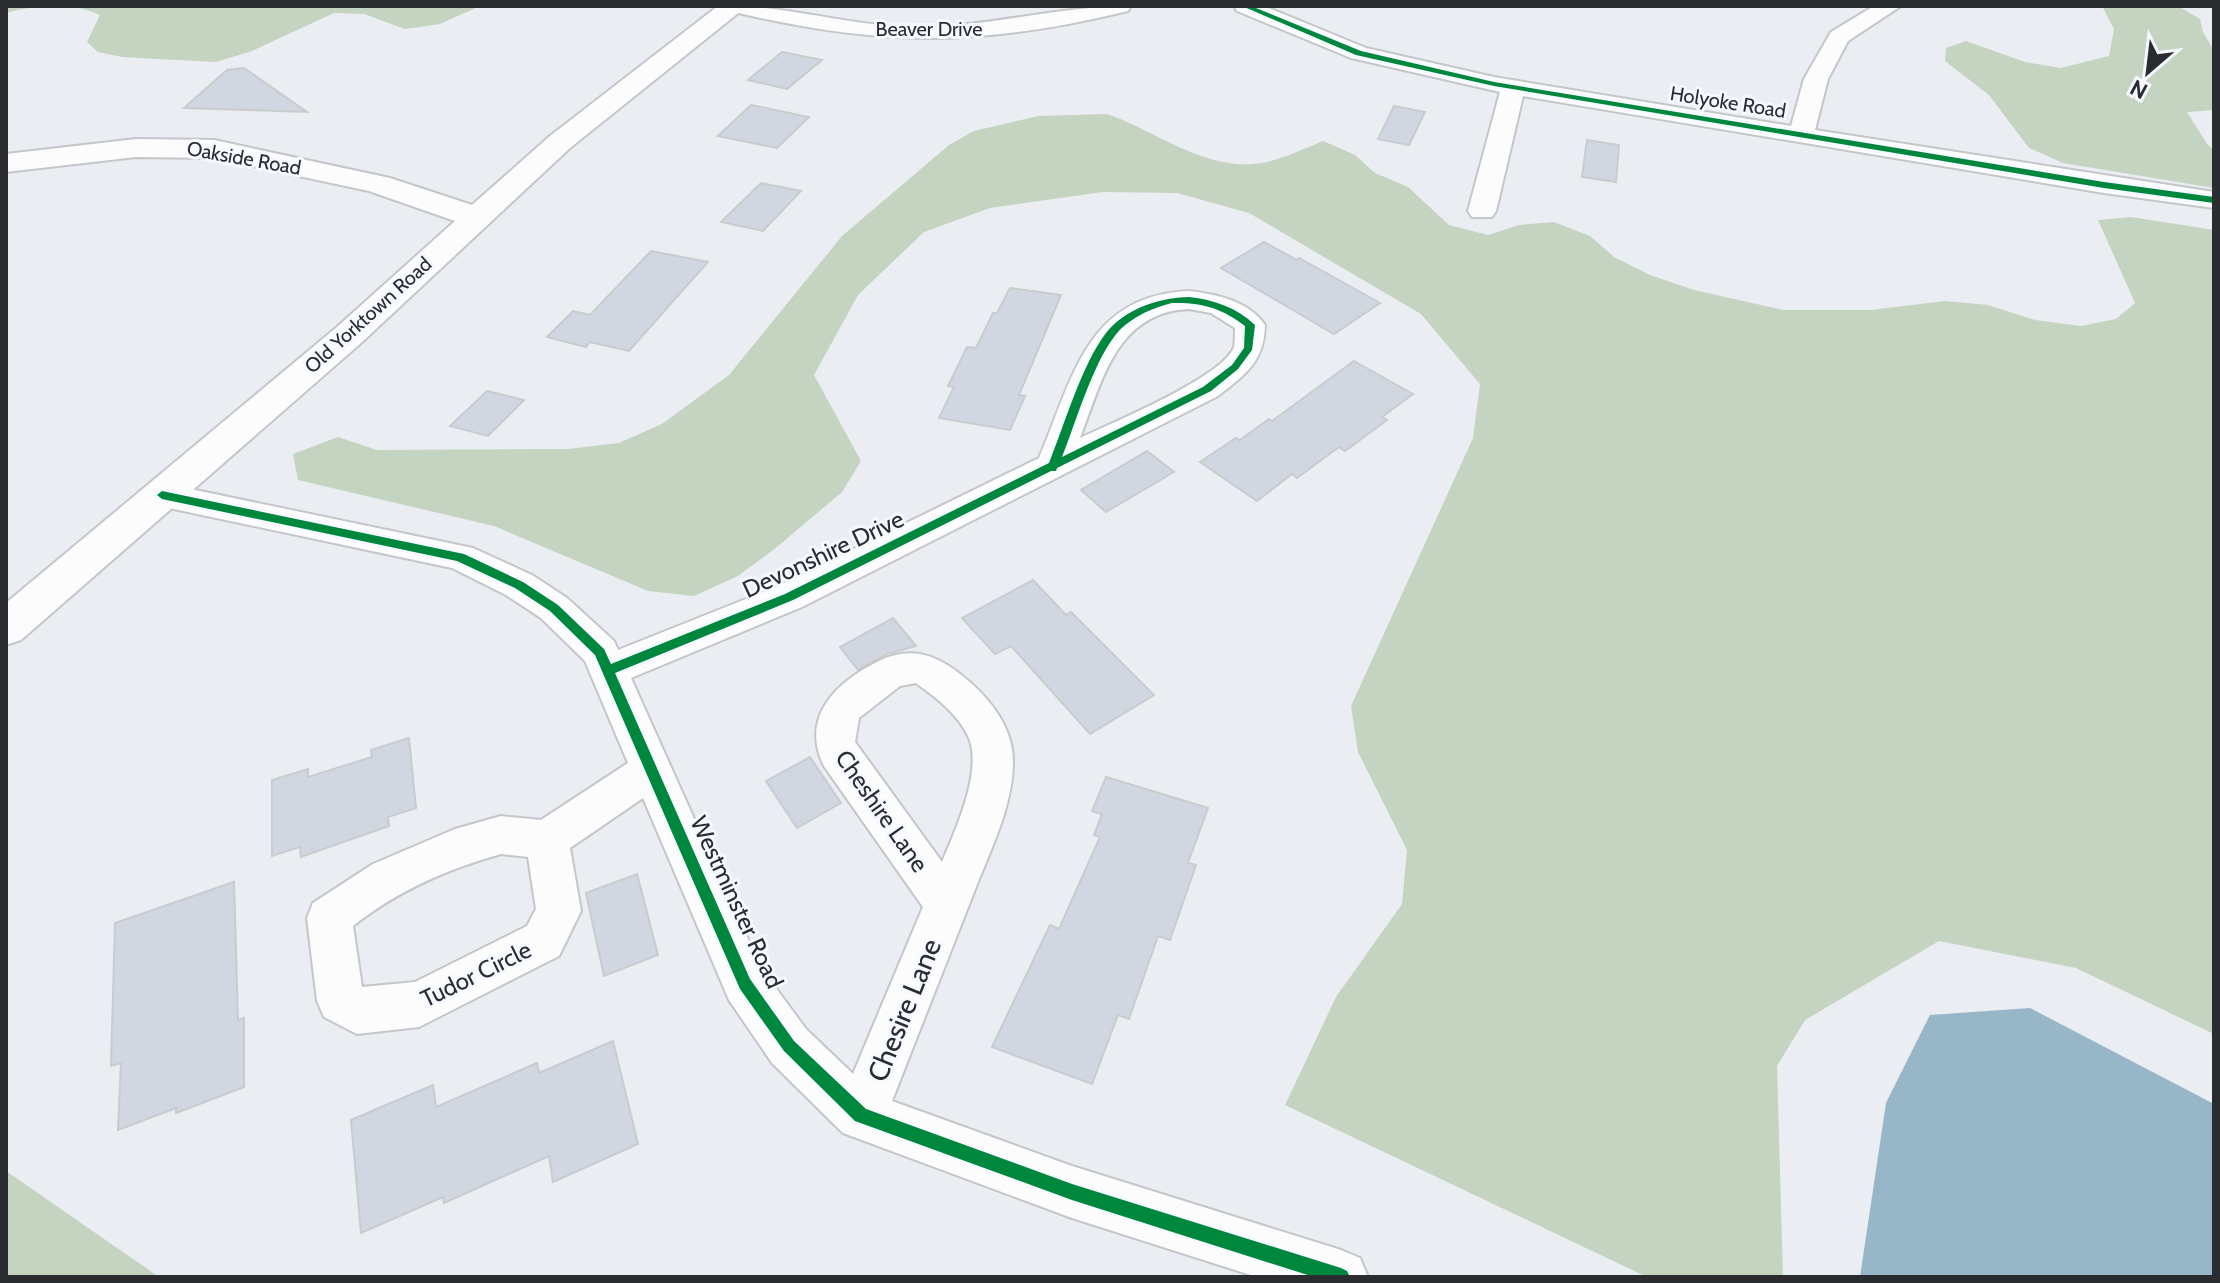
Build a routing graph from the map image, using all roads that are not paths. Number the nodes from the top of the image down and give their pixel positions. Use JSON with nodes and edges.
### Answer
{"nodes":[{"id":1,"x":736,"y":6,"type":"edge"},
{"id":2,"x":1120,"y":6,"type":"edge"},
{"id":3,"x":1245,"y":6,"type":"edge"},
{"id":4,"x":1890,"y":6,"type":"edge"},
{"id":5,"x":1513,"y":87,"type":"junction"},
{"id":6,"x":1801,"y":134,"type":"junction"},
{"id":7,"x":6,"y":163,"type":"edge"},
{"id":8,"x":2214,"y":200,"type":"edge"},
{"id":9,"x":1482,"y":211,"type":"dead end"},
{"id":10,"x":475,"y":218,"type":"junction"},
{"id":11,"x":1052,"y":468,"type":"junction"},
{"id":12,"x":162,"y":495,"type":"junction"},
{"id":13,"x":6,"y":628,"type":"edge"},
{"id":14,"x":609,"y":670,"type":"junction"},
{"id":15,"x":652,"y":769,"type":"junction"},
{"id":16,"x":547,"y":840,"type":"junction"},
{"id":17,"x":947,"y":904,"type":"junction"},
{"id":18,"x":861,"y":1115,"type":"junction"},
{"id":19,"x":1341,"y":1277,"type":"edge"}],
"edges":[{"from":1,"to":2,"type":"street","name":"Beaver Drive"},
{"from":1,"to":10,"type":"main road","name":"Old Yorktown Road"},
{"from":3,"to":5,"type":"street","name":"Holyoke Road"},
{"from":4,"to":6,"type":"street"},
{"from":5,"to":6,"type":"street","name":"Holyoke Road"},
{"from":5,"to":9,"type":"street"},
{"from":6,"to":8,"type":"street","name":"Holyoke Road"},
{"from":7,"to":10,"type":"main road","name":"Oakside Road"},
{"from":10,"to":12,"type":"main road","name":"Old Yorktown Road"},
{"from":11,"to":11,"type":"street","name":"Devonshire Drive"},
{"from":11,"to":14,"type":"street","name":"Devonshire Drive"},
{"from":12,"to":13,"type":"main road","name":"Old Yorktown Road"},
{"from":12,"to":14,"type":"street","name":"Westminster Road"},
{"from":14,"to":15,"type":"street","name":"Westminster Road"},
{"from":15,"to":16,"type":"street"},
{"from":15,"to":18,"type":"street","name":"Westminster Road"},
{"from":16,"to":16,"type":"street","name":"Tudor Circle"},
{"from":17,"to":17,"type":"street","name":"Cheshire Lane"},
{"from":17,"to":18,"type":"street","name":"Chesire Lane"},
{"from":18,"to":19,"type":"street","name":"Westminster Road"}]}
